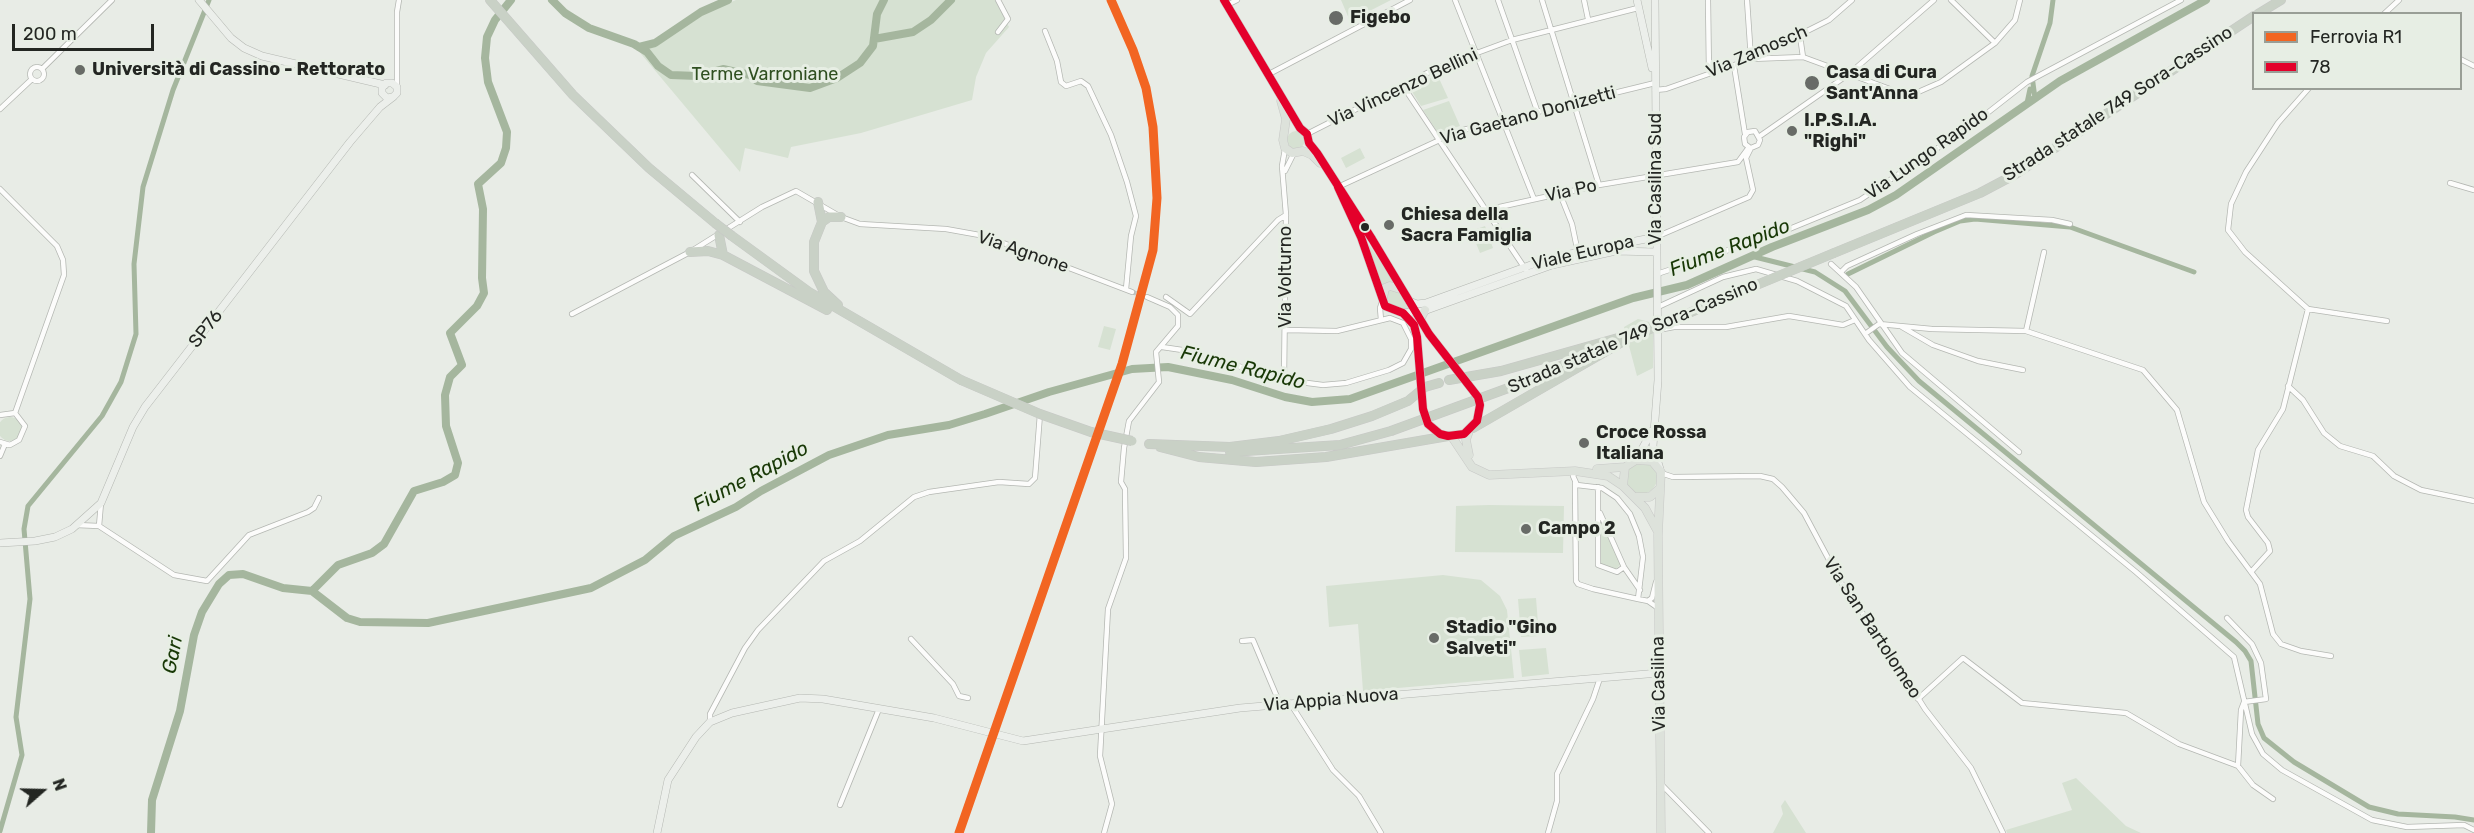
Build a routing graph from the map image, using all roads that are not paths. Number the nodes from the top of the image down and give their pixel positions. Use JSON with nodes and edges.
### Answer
{"nodes":[{"id":1,"x":112,"y":0,"type":"edge"},
{"id":2,"x":199,"y":0,"type":"edge"},
{"id":3,"x":399,"y":0,"type":"edge"},
{"id":4,"x":998,"y":0,"type":"edge"},
{"id":5,"x":1237,"y":0,"type":"edge"},
{"id":6,"x":1410,"y":0,"type":"edge"},
{"id":7,"x":1455,"y":0,"type":"edge"},
{"id":8,"x":1498,"y":0,"type":"edge"},
{"id":9,"x":1542,"y":0,"type":"edge"},
{"id":10,"x":1584,"y":0,"type":"edge"},
{"id":11,"x":1655,"y":0,"type":"edge"},
{"id":12,"x":1708,"y":0,"type":"edge"},
{"id":13,"x":1747,"y":0,"type":"edge"},
{"id":14,"x":1852,"y":0,"type":"edge"},
{"id":15,"x":1925,"y":0,"type":"edge"},
{"id":16,"x":1934,"y":0,"type":"edge"},
{"id":17,"x":1951,"y":0,"type":"edge"},
{"id":18,"x":2020,"y":0,"type":"edge"},
{"id":19,"x":2181,"y":0,"type":"edge"},
{"id":20,"x":2281,"y":0,"type":"edge"},
{"id":21,"x":2399,"y":0,"type":"edge"},
{"id":22,"x":1225,"y":2,"type":"edge"},
{"id":23,"x":493,"y":4,"type":"edge"},
{"id":24,"x":1637,"y":4,"type":"edge"},
{"id":25,"x":1930,"y":5,"type":"junction"},
{"id":26,"x":2261,"y":12,"type":"edge"},
{"id":27,"x":2386,"y":12,"type":"edge"},
{"id":28,"x":2252,"y":17,"type":"edge"},
{"id":29,"x":1588,"y":19,"type":"junction"},
{"id":30,"x":1551,"y":30,"type":"junction"},
{"id":31,"x":1045,"y":31,"type":"dead end"},
{"id":32,"x":998,"y":32,"type":"dead end"},
{"id":33,"x":1800,"y":36,"type":"junction"},
{"id":34,"x":1512,"y":40,"type":"junction"},
{"id":35,"x":1995,"y":43,"type":"junction"},
{"id":36,"x":1652,"y":49,"type":"junction"},
{"id":37,"x":1477,"y":53,"type":"junction"},
{"id":38,"x":1803,"y":57,"type":"junction"},
{"id":39,"x":1751,"y":58,"type":"junction"},
{"id":40,"x":1734,"y":66,"type":"junction"},
{"id":41,"x":42,"y":69,"type":"junction"},
{"id":42,"x":395,"y":73,"type":"junction"},
{"id":43,"x":1709,"y":73,"type":"junction"},
{"id":44,"x":1269,"y":74,"type":"junction"},
{"id":45,"x":1849,"y":74,"type":"junction"},
{"id":46,"x":32,"y":79,"type":"junction"},
{"id":47,"x":1655,"y":84,"type":"junction"},
{"id":48,"x":1403,"y":86,"type":"junction"},
{"id":49,"x":396,"y":87,"type":"junction"},
{"id":50,"x":384,"y":88,"type":"junction"},
{"id":51,"x":2307,"y":90,"type":"edge"},
{"id":52,"x":1280,"y":93,"type":"junction"},
{"id":53,"x":393,"y":97,"type":"junction"},
{"id":54,"x":1572,"y":103,"type":"junction"},
{"id":55,"x":380,"y":106,"type":"junction"},
{"id":56,"x":0,"y":109,"type":"edge"},
{"id":57,"x":1538,"y":113,"type":"junction"},
{"id":58,"x":1501,"y":120,"type":"junction"},
{"id":59,"x":1300,"y":128,"type":"junction"},
{"id":60,"x":1286,"y":132,"type":"junction"},
{"id":61,"x":1746,"y":133,"type":"junction"},
{"id":62,"x":1307,"y":134,"type":"junction"},
{"id":63,"x":1759,"y":134,"type":"junction"},
{"id":64,"x":1439,"y":139,"type":"junction"},
{"id":65,"x":1309,"y":142,"type":"junction"},
{"id":66,"x":1750,"y":147,"type":"junction"},
{"id":67,"x":1285,"y":148,"type":"junction"},
{"id":68,"x":1299,"y":152,"type":"junction"},
{"id":69,"x":1326,"y":168,"type":"junction"},
{"id":70,"x":1284,"y":174,"type":"junction"},
{"id":71,"x":692,"y":175,"type":"dead end"},
{"id":72,"x":1656,"y":176,"type":"junction"},
{"id":73,"x":2450,"y":183,"type":"dead end"},
{"id":74,"x":1599,"y":185,"type":"junction"},
{"id":75,"x":1338,"y":187,"type":"junction"},
{"id":76,"x":0,"y":189,"type":"edge"},
{"id":77,"x":2474,"y":190,"type":"edge"},
{"id":78,"x":1560,"y":194,"type":"junction"},
{"id":79,"x":1534,"y":199,"type":"junction"},
{"id":80,"x":818,"y":202,"type":"junction"},
{"id":81,"x":1486,"y":210,"type":"junction"},
{"id":82,"x":1286,"y":215,"type":"junction"},
{"id":83,"x":841,"y":216,"type":"junction"},
{"id":84,"x":740,"y":222,"type":"junction"},
{"id":85,"x":822,"y":222,"type":"junction"},
{"id":86,"x":2070,"y":224,"type":"dead end"},
{"id":87,"x":719,"y":235,"type":"junction"},
{"id":88,"x":1656,"y":237,"type":"junction"},
{"id":89,"x":690,"y":252,"type":"junction"},
{"id":90,"x":1656,"y":252,"type":"junction"},
{"id":91,"x":2044,"y":252,"type":"dead end"},
{"id":92,"x":1579,"y":254,"type":"junction"},
{"id":93,"x":723,"y":255,"type":"junction"},
{"id":94,"x":1831,"y":264,"type":"dead end"},
{"id":95,"x":1526,"y":270,"type":"junction"},
{"id":96,"x":1842,"y":271,"type":"junction"},
{"id":97,"x":1657,"y":278,"type":"junction"},
{"id":98,"x":1126,"y":289,"type":"junction"},
{"id":99,"x":1401,"y":289,"type":"junction"},
{"id":100,"x":1132,"y":292,"type":"tunnel mouth"},
{"id":101,"x":1147,"y":297,"type":"tunnel mouth"},
{"id":102,"x":1166,"y":297,"type":"dead end"},
{"id":103,"x":1408,"y":300,"type":"junction"},
{"id":104,"x":1381,"y":304,"type":"junction"},
{"id":105,"x":1657,"y":304,"type":"junction"},
{"id":106,"x":2308,"y":309,"type":"junction"},
{"id":107,"x":1425,"y":310,"type":"joint"},
{"id":108,"x":1403,"y":313,"type":"junction"},
{"id":109,"x":572,"y":314,"type":"dead end"},
{"id":110,"x":1418,"y":316,"type":"junction"},
{"id":111,"x":1382,"y":320,"type":"junction"},
{"id":112,"x":1855,"y":320,"type":"junction"},
{"id":113,"x":2387,"y":321,"type":"dead end"},
{"id":114,"x":1879,"y":324,"type":"junction"},
{"id":115,"x":1900,"y":325,"type":"junction"},
{"id":116,"x":1286,"y":330,"type":"junction"},
{"id":117,"x":1659,"y":330,"type":"junction"},
{"id":118,"x":2026,"y":331,"type":"junction"},
{"id":119,"x":1865,"y":334,"type":"junction"},
{"id":120,"x":881,"y":336,"type":"junction"},
{"id":121,"x":1631,"y":337,"type":"junction"},
{"id":122,"x":1162,"y":347,"type":"junction"},
{"id":123,"x":2023,"y":370,"type":"dead end"},
{"id":124,"x":1461,"y":375,"type":"junction"},
{"id":125,"x":1284,"y":380,"type":"junction"},
{"id":126,"x":1449,"y":380,"type":"junction"},
{"id":127,"x":1439,"y":382,"type":"junction"},
{"id":128,"x":2288,"y":386,"type":"junction"},
{"id":129,"x":1422,"y":387,"type":"junction"},
{"id":130,"x":1474,"y":391,"type":"junction"},
{"id":131,"x":1424,"y":401,"type":"junction"},
{"id":132,"x":15,"y":413,"type":"junction"},
{"id":133,"x":1040,"y":414,"type":"junction"},
{"id":134,"x":0,"y":415,"type":"edge"},
{"id":135,"x":1655,"y":423,"type":"junction"},
{"id":136,"x":1471,"y":429,"type":"junction"},
{"id":137,"x":1450,"y":437,"type":"junction"},
{"id":138,"x":2,"y":443,"type":"edge"},
{"id":139,"x":1149,"y":444,"type":"junction"},
{"id":140,"x":2019,"y":452,"type":"dead end"},
{"id":141,"x":0,"y":456,"type":"edge"},
{"id":142,"x":1636,"y":460,"type":"junction"},
{"id":143,"x":1625,"y":468,"type":"junction"},
{"id":144,"x":1575,"y":471,"type":"junction"},
{"id":145,"x":1660,"y":471,"type":"junction"},
{"id":146,"x":1603,"y":472,"type":"junction"},
{"id":147,"x":1673,"y":477,"type":"junction"},
{"id":148,"x":1575,"y":481,"type":"junction"},
{"id":149,"x":1623,"y":486,"type":"junction"},
{"id":150,"x":1660,"y":486,"type":"junction"},
{"id":151,"x":1598,"y":487,"type":"junction"},
{"id":152,"x":1631,"y":495,"type":"junction"},
{"id":153,"x":319,"y":498,"type":"dead end"},
{"id":154,"x":2474,"y":501,"type":"edge"},
{"id":155,"x":101,"y":503,"type":"junction"},
{"id":156,"x":1598,"y":509,"type":"junction"},
{"id":157,"x":76,"y":525,"type":"junction"},
{"id":158,"x":99,"y":526,"type":"junction"},
{"id":159,"x":1658,"y":535,"type":"junction"},
{"id":160,"x":0,"y":543,"type":"edge"},
{"id":161,"x":1624,"y":567,"type":"junction"},
{"id":162,"x":1658,"y":572,"type":"junction"},
{"id":163,"x":2251,"y":572,"type":"junction"},
{"id":164,"x":1640,"y":590,"type":"junction"},
{"id":165,"x":1638,"y":599,"type":"junction"},
{"id":166,"x":1648,"y":601,"type":"junction"},
{"id":167,"x":1659,"y":608,"type":"junction"},
{"id":168,"x":2227,"y":618,"type":"dead end"},
{"id":169,"x":910,"y":639,"type":"dead end"},
{"id":170,"x":1242,"y":641,"type":"dead end"},
{"id":171,"x":2331,"y":656,"type":"dead end"},
{"id":172,"x":1659,"y":673,"type":"junction"},
{"id":173,"x":1600,"y":678,"type":"junction"},
{"id":174,"x":968,"y":698,"type":"dead end"},
{"id":175,"x":1918,"y":699,"type":"junction"},
{"id":176,"x":2244,"y":702,"type":"junction"},
{"id":177,"x":1280,"y":704,"type":"junction"},
{"id":178,"x":1290,"y":704,"type":"junction"},
{"id":179,"x":879,"y":709,"type":"junction"},
{"id":180,"x":710,"y":722,"type":"junction"},
{"id":181,"x":1103,"y":731,"type":"junction"},
{"id":182,"x":2238,"y":766,"type":"junction"},
{"id":183,"x":1660,"y":783,"type":"junction"},
{"id":184,"x":2273,"y":799,"type":"dead end"},
{"id":185,"x":840,"y":805,"type":"dead end"},
{"id":186,"x":2474,"y":830,"type":"edge"},
{"id":187,"x":657,"y":833,"type":"edge"},
{"id":188,"x":1104,"y":833,"type":"edge"},
{"id":189,"x":1381,"y":833,"type":"edge"},
{"id":190,"x":1548,"y":833,"type":"edge"},
{"id":191,"x":1660,"y":833,"type":"edge"},
{"id":192,"x":1709,"y":833,"type":"edge"},
{"id":193,"x":2003,"y":833,"type":"edge"}],
"edges":[{"from":1,"to":41,"type":"street"},
{"from":2,"to":50,"type":"street"},
{"from":3,"to":42,"type":"street"},
{"from":4,"to":32,"type":"street"},
{"from":5,"to":22,"type":"street"},
{"from":6,"to":44,"type":"street"},
{"from":7,"to":37,"type":"street"},
{"from":8,"to":34,"type":"street"},
{"from":9,"to":30,"type":"street"},
{"from":10,"to":29,"type":"street"},
{"from":11,"to":36,"type":"street"},
{"from":12,"to":43,"type":"street"},
{"from":13,"to":39,"type":"street"},
{"from":14,"to":33,"type":"street","name":"Via Zamosch"},
{"from":15,"to":25,"type":"street"},
{"from":16,"to":25,"type":"street"},
{"from":17,"to":35,"type":"street"},
{"from":18,"to":35,"type":"street"},
{"from":19,"to":97,"type":"street","name":"Via Lungo Rapido"},
{"from":20,"to":26,"type":"highway"},
{"from":21,"to":27,"type":"street"},
{"from":22,"to":44,"type":"main road"},
{"from":23,"to":120,"type":"highway","name":"Strada statale 749 Sora-Cassino","bridge":true},
{"from":24,"to":29,"type":"street","name":"Via Vincenzo Bellini"},
{"from":24,"to":36,"type":"street"},
{"from":25,"to":45,"type":"street"},
{"from":28,"to":121,"type":"highway","name":"Strada statale 749 Sora-Cassino","bridge":true},
{"from":29,"to":30,"type":"street","name":"Via Vincenzo Bellini"},
{"from":30,"to":34,"type":"street","name":"Via Vincenzo Bellini"},
{"from":30,"to":54,"type":"street"},
{"from":31,"to":98,"type":"street"},
{"from":33,"to":38,"type":"street"},
{"from":33,"to":39,"type":"street","name":"Via Zamosch"},
{"from":34,"to":37,"type":"street","name":"Via Vincenzo Bellini"},
{"from":34,"to":57,"type":"street"},
{"from":35,"to":45,"type":"street"},
{"from":36,"to":47,"type":"street","name":"Via Casilina Sud"},
{"from":37,"to":48,"type":"street","name":"Via Vincenzo Bellini"},
{"from":37,"to":58,"type":"street"},
{"from":38,"to":39,"type":"street"},
{"from":38,"to":45,"type":"street"},
{"from":39,"to":40,"type":"street","name":"Via Zamosch"},
{"from":40,"to":43,"type":"street","name":"Via Zamosch"},
{"from":40,"to":61,"type":"street"},
{"from":41,"to":46,"type":"street"},
{"from":41,"to":46,"type":"street"},
{"from":42,"to":49,"type":"street"},
{"from":42,"to":50,"type":"street"},
{"from":43,"to":47,"type":"street","name":"Via Zamosch"},
{"from":44,"to":52,"type":"main road"},
{"from":45,"to":63,"type":"street"},
{"from":46,"to":56,"type":"street"},
{"from":47,"to":54,"type":"street","name":"Via Gaetano Donizetti"},
{"from":47,"to":72,"type":"street","name":"Via Casilina Sud"},
{"from":48,"to":62,"type":"street","name":"Via Vincenzo Bellini"},
{"from":48,"to":64,"type":"street"},
{"from":49,"to":50,"type":"street"},
{"from":49,"to":53,"type":"street"},
{"from":50,"to":53,"type":"street"},
{"from":50,"to":55,"type":"street"},
{"from":51,"to":106,"type":"street"},
{"from":52,"to":59,"type":"main road"},
{"from":52,"to":60,"type":"main road"},
{"from":53,"to":55,"type":"street","name":"SP76"},
{"from":54,"to":57,"type":"street","name":"Via Gaetano Donizetti"},
{"from":54,"to":74,"type":"street"},
{"from":55,"to":155,"type":"street","name":"SP76"},
{"from":57,"to":58,"type":"street","name":"Via Gaetano Donizetti"},
{"from":58,"to":64,"type":"street","name":"Via Gaetano Donizetti"},
{"from":58,"to":79,"type":"street"},
{"from":59,"to":60,"type":"main road"},
{"from":59,"to":62,"type":"main road"},
{"from":60,"to":67,"type":"main road"},
{"from":61,"to":63,"type":"street"},
{"from":61,"to":66,"type":"street"},
{"from":62,"to":65,"type":"main road"},
{"from":63,"to":66,"type":"street"},
{"from":64,"to":75,"type":"street","name":"Via Gaetano Donizetti"},
{"from":64,"to":81,"type":"street"},
{"from":65,"to":68,"type":"main road"},
{"from":65,"to":69,"type":"main road"},
{"from":66,"to":72,"type":"street","name":"Via Po"},
{"from":66,"to":88,"type":"street","name":"Viale Europa"},
{"from":67,"to":68,"type":"main road"},
{"from":67,"to":70,"type":"street","name":"Via Volturno"},
{"from":68,"to":69,"type":"main road"},
{"from":68,"to":70,"type":"street","name":"Via Volturno"},
{"from":69,"to":75,"type":"main road"},
{"from":70,"to":82,"type":"street","name":"Via Volturno"},
{"from":71,"to":84,"type":"street"},
{"from":72,"to":74,"type":"street","name":"Via Po"},
{"from":72,"to":88,"type":"street","name":"Via Casilina Sud"},
{"from":73,"to":77,"type":"street"},
{"from":74,"to":78,"type":"street","name":"Via Po"},
{"from":75,"to":99,"type":"main road"},
{"from":75,"to":104,"type":"main road"},
{"from":76,"to":132,"type":"street"},
{"from":78,"to":79,"type":"street","name":"Via Po"},
{"from":78,"to":92,"type":"street"},
{"from":79,"to":81,"type":"street","name":"Via Po"},
{"from":80,"to":83,"type":"street","name":"Via Agnone"},
{"from":80,"to":84,"type":"street","name":"Via Agnone"},
{"from":80,"to":85,"type":"highway"},
{"from":81,"to":95,"type":"street"},
{"from":82,"to":102,"type":"street"},
{"from":82,"to":116,"type":"street","name":"Via Volturno"},
{"from":83,"to":85,"type":"highway"},
{"from":83,"to":98,"type":"street","name":"Via Agnone"},
{"from":84,"to":87,"type":"street"},
{"from":85,"to":120,"type":"highway"},
{"from":86,"to":96,"type":"street"},
{"from":87,"to":89,"type":"street"},
{"from":87,"to":93,"type":"highway"},
{"from":88,"to":90,"type":"street","name":"Via Casilina Sud"},
{"from":88,"to":92,"type":"street","name":"Viale Europa"},
{"from":89,"to":93,"type":"highway"},
{"from":89,"to":109,"type":"street"},
{"from":90,"to":92,"type":"street","name":"Viale Europa"},
{"from":90,"to":97,"type":"street","name":"Via Casilina Sud"},
{"from":91,"to":118,"type":"street"},
{"from":92,"to":95,"type":"street","name":"Viale Europa"},
{"from":93,"to":120,"type":"highway"},
{"from":94,"to":96,"type":"street"},
{"from":95,"to":103,"type":"street","name":"Viale Europa"},
{"from":95,"to":107,"type":"street","name":"Viale Europa"},
{"from":96,"to":114,"type":"street"},
{"from":97,"to":105,"type":"street","name":"Via Casilina Sud"},
{"from":98,"to":100,"type":"street","name":"Via Agnone"},
{"from":99,"to":103,"type":"main road"},
{"from":99,"to":104,"type":"main road"},
{"from":101,"to":122,"type":"street"},
{"from":103,"to":110,"type":"main road"},
{"from":104,"to":108,"type":"main road"},
{"from":104,"to":111,"type":"street"},
{"from":105,"to":112,"type":"street"},
{"from":105,"to":117,"type":"street","name":"Via Casilina Sud"},
{"from":106,"to":113,"type":"street"},
{"from":106,"to":128,"type":"street"},
{"from":107,"to":110,"type":"main road"},
{"from":108,"to":110,"type":"street"},
{"from":108,"to":129,"type":"main road"},
{"from":110,"to":124,"type":"main road"},
{"from":111,"to":116,"type":"street"},
{"from":111,"to":125,"type":"street"},
{"from":112,"to":117,"type":"street"},
{"from":112,"to":119,"type":"street"},
{"from":114,"to":115,"type":"street"},
{"from":114,"to":119,"type":"street"},
{"from":114,"to":140,"type":"street"},
{"from":115,"to":118,"type":"street"},
{"from":115,"to":123,"type":"street"},
{"from":116,"to":125,"type":"street","name":"Via Volturno"},
{"from":117,"to":135,"type":"street","name":"Via Casilina Sud"},
{"from":118,"to":163,"type":"street"},
{"from":119,"to":176,"type":"street"},
{"from":120,"to":133,"type":"highway","name":"Strada statale 749 Sora-Cassino","bridge":true},
{"from":121,"to":124,"type":"highway"},
{"from":121,"to":136,"type":"highway"},
{"from":121,"to":139,"type":"highway","name":"Strada statale 749 Sora-Cassino","bridge":true},
{"from":122,"to":125,"type":"street"},
{"from":122,"to":181,"type":"street"},
{"from":124,"to":126,"type":"highway"},
{"from":124,"to":130,"type":"main road"},
{"from":126,"to":127,"type":"main road"},
{"from":126,"to":130,"type":"main road"},
{"from":127,"to":129,"type":"highway"},
{"from":127,"to":131,"type":"main road"},
{"from":128,"to":154,"type":"street"},
{"from":128,"to":163,"type":"street"},
{"from":129,"to":131,"type":"main road"},
{"from":129,"to":139,"type":"highway"},
{"from":130,"to":136,"type":"main road"},
{"from":131,"to":137,"type":"main road"},
{"from":132,"to":134,"type":"street"},
{"from":132,"to":138,"type":"street"},
{"from":133,"to":139,"type":"highway","name":"Strada statale 749 Sora-Cassino","bridge":true},
{"from":133,"to":180,"type":"street"},
{"from":135,"to":142,"type":"street","name":"Via Casilina Sud"},
{"from":135,"to":145,"type":"street","name":"Via Casilina Sud"},
{"from":136,"to":137,"type":"main road"},
{"from":136,"to":146,"type":"main road"},
{"from":137,"to":139,"type":"highway"},
{"from":137,"to":144,"type":"main road"},
{"from":138,"to":141,"type":"street"},
{"from":142,"to":143,"type":"main road"},
{"from":142,"to":145,"type":"main road"},
{"from":143,"to":146,"type":"main road"},
{"from":143,"to":149,"type":"main road"},
{"from":144,"to":146,"type":"main road"},
{"from":144,"to":148,"type":"street"},
{"from":145,"to":147,"type":"street"},
{"from":145,"to":150,"type":"main road","name":"Via Casilina"},
{"from":146,"to":149,"type":"main road","name":"Via Casilina"},
{"from":147,"to":150,"type":"street"},
{"from":147,"to":175,"type":"street","name":"Via San Bartolomeo"},
{"from":148,"to":151,"type":"street"},
{"from":148,"to":165,"type":"street"},
{"from":149,"to":152,"type":"main road","name":"Via Casilina"},
{"from":150,"to":152,"type":"main road"},
{"from":150,"to":159,"type":"main road","name":"Via Casilina"},
{"from":151,"to":156,"type":"street"},
{"from":151,"to":164,"type":"street"},
{"from":152,"to":159,"type":"main road","name":"Via Casilina"},
{"from":153,"to":158,"type":"street"},
{"from":155,"to":157,"type":"street","name":"SP76"},
{"from":155,"to":158,"type":"street"},
{"from":156,"to":161,"type":"street"},
{"from":156,"to":161,"type":"street"},
{"from":157,"to":158,"type":"street"},
{"from":157,"to":160,"type":"street","name":"SP76"},
{"from":159,"to":162,"type":"main road","name":"Via Casilina"},
{"from":161,"to":164,"type":"street"},
{"from":162,"to":166,"type":"street"},
{"from":162,"to":167,"type":"main road","name":"Via Casilina"},
{"from":163,"to":171,"type":"street"},
{"from":164,"to":165,"type":"street"},
{"from":165,"to":166,"type":"street"},
{"from":166,"to":167,"type":"street"},
{"from":167,"to":172,"type":"main road","name":"Via Casilina"},
{"from":168,"to":176,"type":"street"},
{"from":169,"to":174,"type":"street"},
{"from":170,"to":177,"type":"street"},
{"from":172,"to":173,"type":"street","name":"Via Appia Nuova"},
{"from":172,"to":183,"type":"main road","name":"Via Casilina"},
{"from":173,"to":178,"type":"street","name":"Via Appia Nuova"},
{"from":173,"to":190,"type":"street"},
{"from":175,"to":182,"type":"street"},
{"from":175,"to":193,"type":"street","name":"Via San Bartolomeo"},
{"from":176,"to":182,"type":"street"},
{"from":176,"to":186,"type":"street"},
{"from":177,"to":178,"type":"street","name":"Via Appia Nuova"},
{"from":177,"to":181,"type":"street","name":"Via Appia Nuova"},
{"from":178,"to":189,"type":"street"},
{"from":179,"to":180,"type":"street"},
{"from":179,"to":181,"type":"street","name":"Via Appia Nuova"},
{"from":179,"to":185,"type":"street"},
{"from":180,"to":187,"type":"street"},
{"from":181,"to":188,"type":"street"},
{"from":182,"to":184,"type":"street"},
{"from":183,"to":191,"type":"main road","name":"Via Casilina"},
{"from":183,"to":192,"type":"street"}]}
